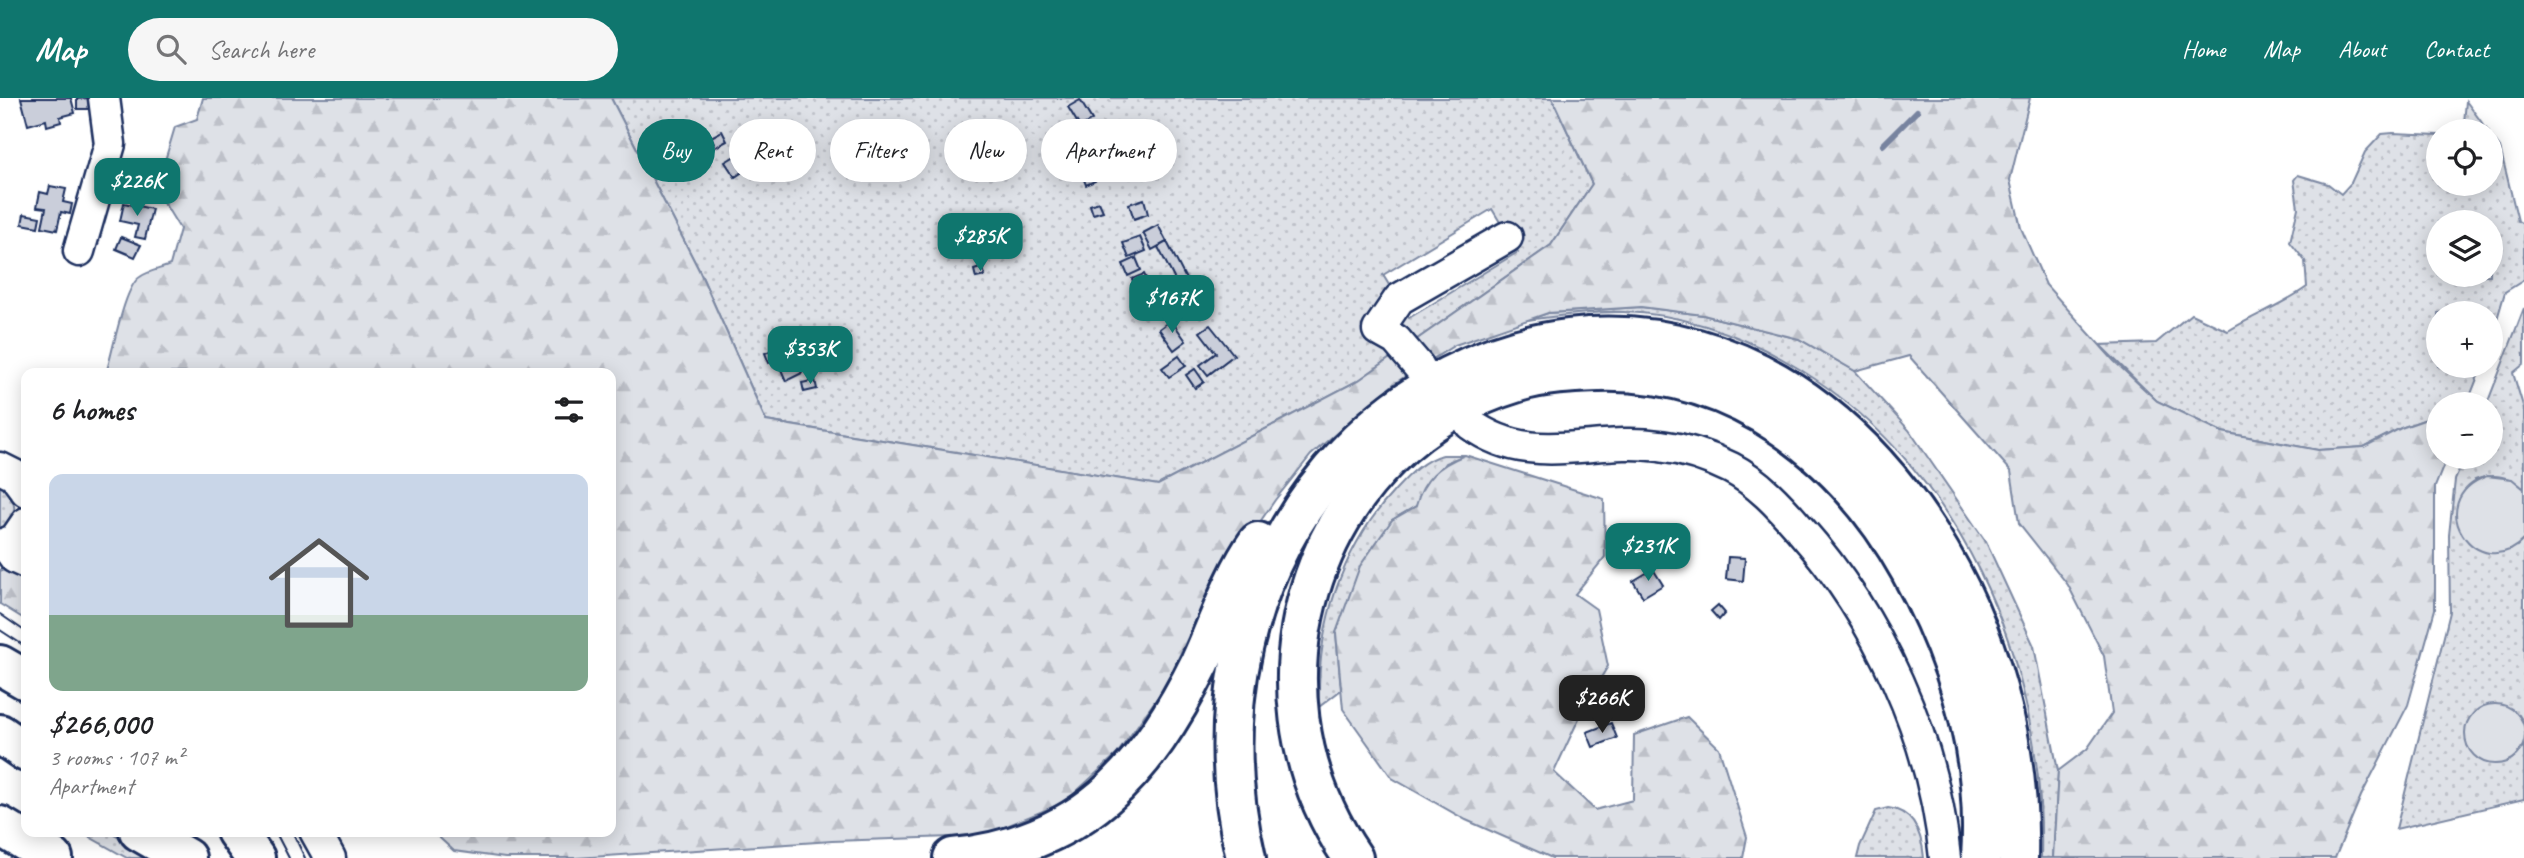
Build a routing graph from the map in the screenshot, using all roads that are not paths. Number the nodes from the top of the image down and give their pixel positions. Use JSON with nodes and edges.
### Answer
{"nodes":[{"id":1,"x":104,"y":98,"type":"edge"},
{"id":2,"x":1507,"y":237,"type":"dead end"},
{"id":3,"x":79,"y":251,"type":"dead end"},
{"id":4,"x":1419,"y":367,"type":"dead end"},
{"id":5,"x":1470,"y":424,"type":"dead end"},
{"id":6,"x":1352,"y":448,"type":"junction"},
{"id":7,"x":0,"y":449,"type":"edge"},
{"id":8,"x":18,"y":482,"type":"edge"},
{"id":9,"x":21,"y":530,"type":"edge"},
{"id":10,"x":10,"y":551,"type":"edge"},
{"id":11,"x":0,"y":665,"type":"edge"},
{"id":12,"x":21,"y":677,"type":"edge"},
{"id":13,"x":0,"y":734,"type":"edge"},
{"id":14,"x":21,"y":748,"type":"edge"},
{"id":15,"x":0,"y":757,"type":"edge"},
{"id":16,"x":21,"y":763,"type":"edge"},
{"id":17,"x":0,"y":826,"type":"edge"},
{"id":18,"x":149,"y":837,"type":"edge"},
{"id":19,"x":240,"y":837,"type":"edge"},
{"id":20,"x":318,"y":837,"type":"edge"},
{"id":21,"x":53,"y":858,"type":"edge"},
{"id":22,"x":186,"y":858,"type":"edge"},
{"id":23,"x":255,"y":858,"type":"edge"},
{"id":24,"x":330,"y":858,"type":"edge"},
{"id":25,"x":953,"y":858,"type":"edge"},
{"id":26,"x":1246,"y":858,"type":"edge"},
{"id":27,"x":1353,"y":858,"type":"edge"},
{"id":28,"x":1945,"y":858,"type":"edge"},
{"id":29,"x":1981,"y":858,"type":"edge"},
{"id":30,"x":2018,"y":858,"type":"edge"}],
"edges":[{"from":1,"to":3,"type":"street"},
{"from":2,"to":4,"type":"street"},
{"from":5,"to":28,"type":"street"},
{"from":6,"to":25,"type":"highway"},
{"from":6,"to":26,"type":"highway"},
{"from":6,"to":30,"type":"highway"},
{"from":7,"to":8,"type":"street"},
{"from":9,"to":10,"type":"street"},
{"from":11,"to":12,"type":"highway"},
{"from":13,"to":14,"type":"highway"},
{"from":15,"to":16,"type":"highway"},
{"from":17,"to":21,"type":"highway"},
{"from":18,"to":22,"type":"highway"},
{"from":19,"to":23,"type":"highway"},
{"from":20,"to":24,"type":"street"},
{"from":27,"to":29,"type":"highway"}]}
